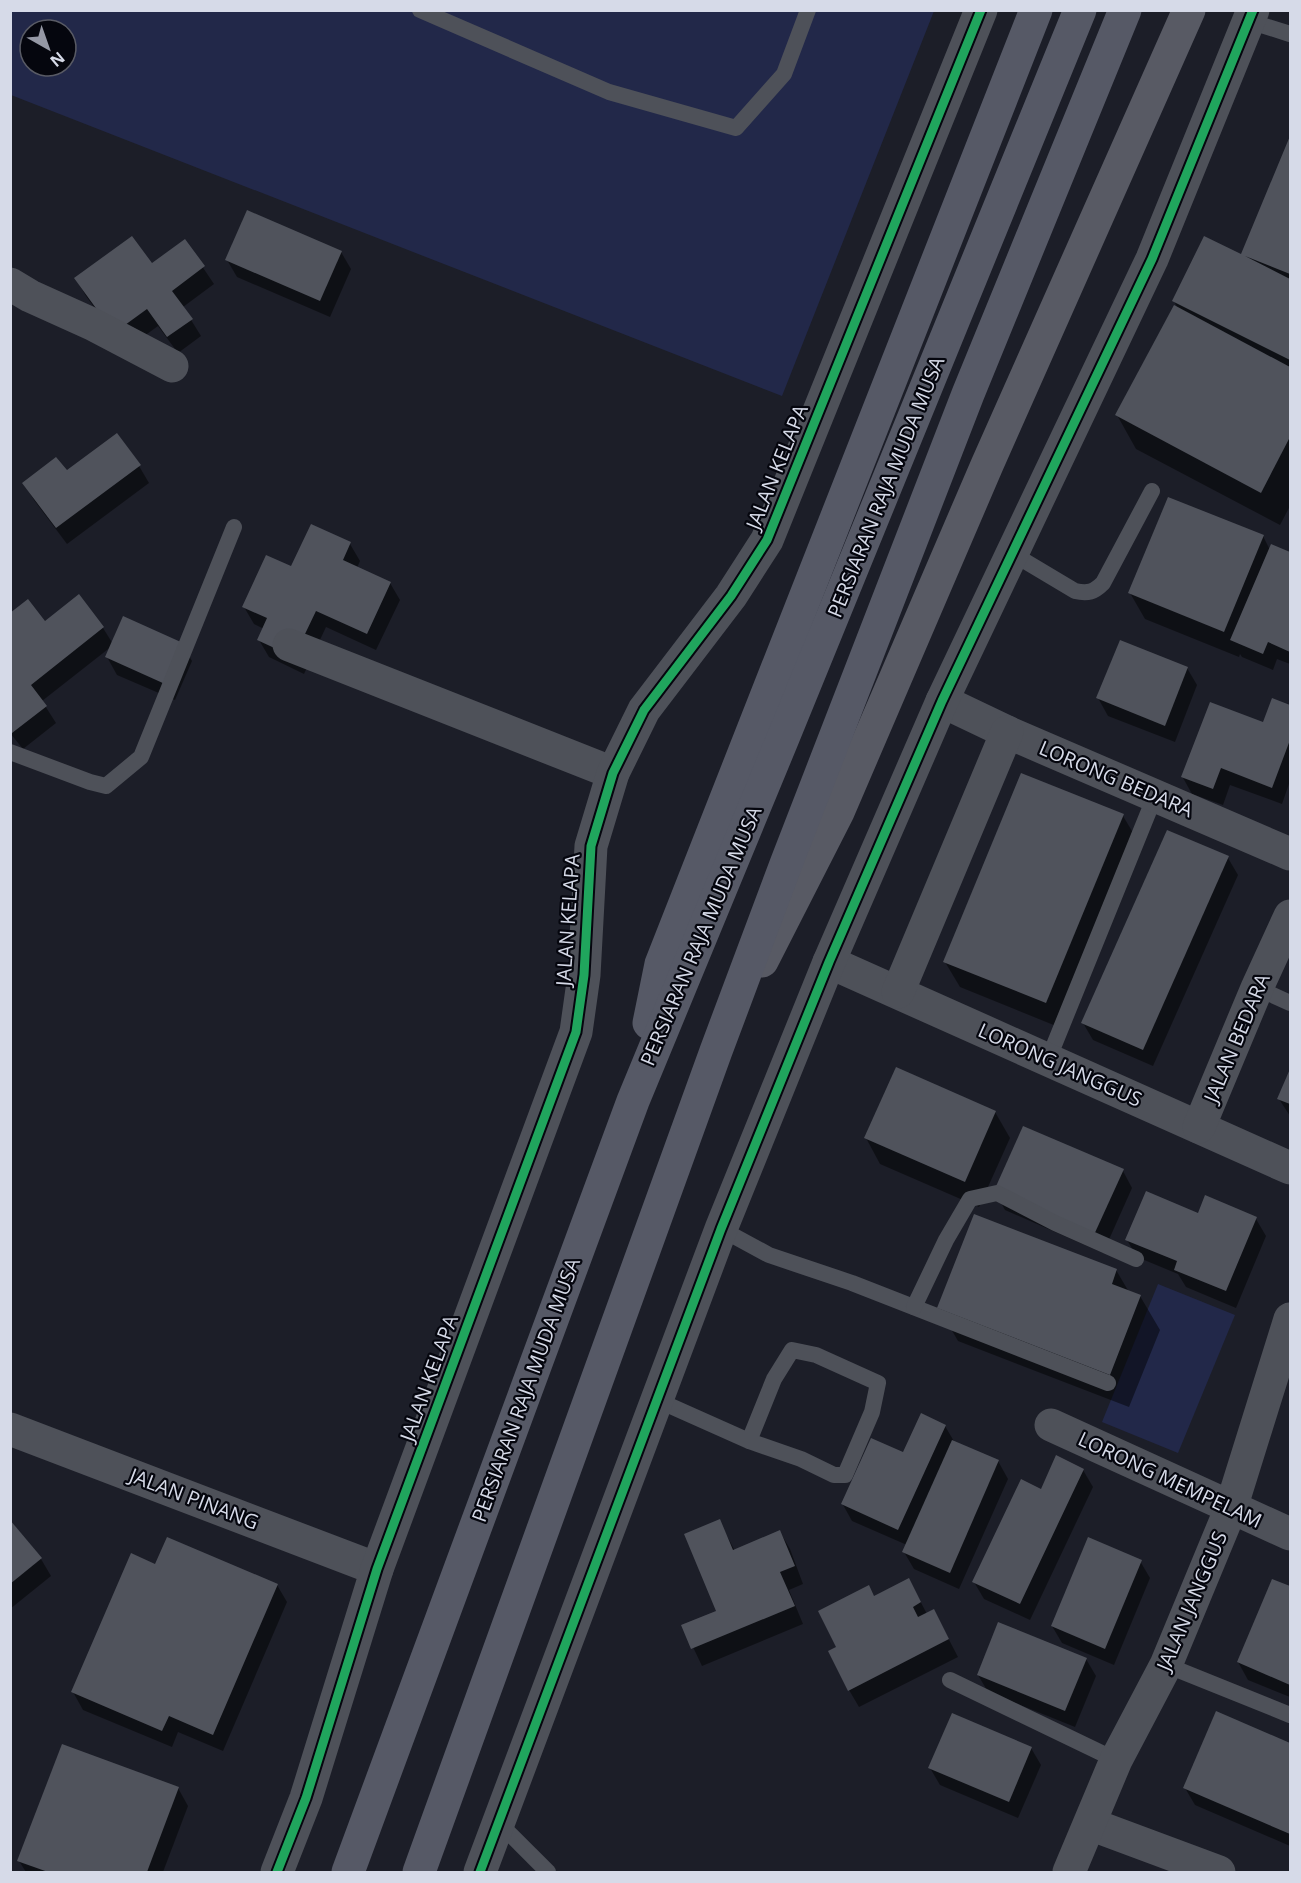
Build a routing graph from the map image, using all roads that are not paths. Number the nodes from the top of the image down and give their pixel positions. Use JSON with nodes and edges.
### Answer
{"nodes":[{"id":1,"x":420,"y":10,"type":"edge"},
{"id":2,"x":808,"y":10,"type":"edge"},
{"id":3,"x":981,"y":10,"type":"edge"},
{"id":4,"x":1036,"y":10,"type":"edge"},
{"id":5,"x":1080,"y":10,"type":"edge"},
{"id":6,"x":1125,"y":10,"type":"edge"},
{"id":7,"x":1189,"y":10,"type":"edge"},
{"id":8,"x":1251,"y":16,"type":"edge"},
{"id":9,"x":1290,"y":34,"type":"edge"},
{"id":10,"x":10,"y":284,"type":"edge"},
{"id":11,"x":172,"y":366,"type":"dead end"},
{"id":12,"x":1152,"y":491,"type":"dead end"},
{"id":13,"x":234,"y":527,"type":"dead end"},
{"id":14,"x":1013,"y":554,"type":"junction"},
{"id":15,"x":289,"y":645,"type":"dead end"},
{"id":16,"x":942,"y":701,"type":"junction"},
{"id":17,"x":1007,"y":732,"type":"junction"},
{"id":18,"x":10,"y":752,"type":"edge"},
{"id":19,"x":613,"y":773,"type":"junction"},
{"id":20,"x":1155,"y":796,"type":"junction"},
{"id":21,"x":1290,"y":854,"type":"edge"},
{"id":22,"x":1290,"y":916,"type":"edge"},
{"id":23,"x":829,"y":962,"type":"junction"},
{"id":24,"x":1257,"y":988,"type":"junction"},
{"id":25,"x":898,"y":992,"type":"junction"},
{"id":26,"x":1290,"y":1003,"type":"edge"},
{"id":27,"x":716,"y":1051,"type":"junction"},
{"id":28,"x":1048,"y":1060,"type":"junction"},
{"id":29,"x":633,"y":1101,"type":"junction"},
{"id":30,"x":1199,"y":1127,"type":"junction"},
{"id":31,"x":1290,"y":1168,"type":"edge"},
{"id":32,"x":721,"y":1229,"type":"junction"},
{"id":33,"x":1136,"y":1259,"type":"dead end"},
{"id":34,"x":914,"y":1307,"type":"junction"},
{"id":35,"x":1290,"y":1319,"type":"edge"},
{"id":36,"x":1108,"y":1383,"type":"dead end"},
{"id":37,"x":657,"y":1400,"type":"junction"},
{"id":38,"x":1051,"y":1425,"type":"dead end"},
{"id":39,"x":10,"y":1429,"type":"edge"},
{"id":40,"x":749,"y":1441,"type":"junction"},
{"id":41,"x":1231,"y":1508,"type":"junction"},
{"id":42,"x":1290,"y":1534,"type":"edge"},
{"id":43,"x":377,"y":1569,"type":"junction"},
{"id":44,"x":1166,"y":1665,"type":"junction"},
{"id":45,"x":950,"y":1680,"type":"dead end"},
{"id":46,"x":1290,"y":1715,"type":"edge"},
{"id":47,"x":1116,"y":1760,"type":"junction"},
{"id":48,"x":499,"y":1823,"type":"junction"},
{"id":49,"x":1090,"y":1824,"type":"junction"},
{"id":50,"x":277,"y":1872,"type":"edge"},
{"id":51,"x":348,"y":1872,"type":"edge"},
{"id":52,"x":419,"y":1872,"type":"edge"},
{"id":53,"x":480,"y":1872,"type":"edge"},
{"id":54,"x":548,"y":1872,"type":"edge"},
{"id":55,"x":1069,"y":1872,"type":"edge"},
{"id":56,"x":1219,"y":1872,"type":"edge"}],
"edges":[{"from":1,"to":2,"type":"lane"},
{"from":3,"to":19,"type":"street","name":"JALAN KELAPA"},
{"from":4,"to":29,"type":"highway"},
{"from":5,"to":29,"type":"highway","name":"PERSIARAN RAJA MUDA MUSA"},
{"from":6,"to":27,"type":"highway","name":"PERSIARAN RAJA MUDA MUSA"},
{"from":7,"to":27,"type":"main road"},
{"from":8,"to":9,"type":"lane"},
{"from":8,"to":14,"type":"street"},
{"from":10,"to":11,"type":"street"},
{"from":12,"to":14,"type":"lane"},
{"from":13,"to":18,"type":"lane"},
{"from":14,"to":16,"type":"street"},
{"from":15,"to":19,"type":"street"},
{"from":16,"to":17,"type":"street","name":"LORONG BEDARA"},
{"from":16,"to":23,"type":"street"},
{"from":17,"to":20,"type":"street","name":"LORONG BEDARA"},
{"from":17,"to":25,"type":"street"},
{"from":19,"to":43,"type":"street","name":"JALAN KELAPA"},
{"from":20,"to":21,"type":"street","name":"LORONG BEDARA"},
{"from":20,"to":28,"type":"lane"},
{"from":22,"to":24,"type":"street","name":"JALAN BEDARA"},
{"from":23,"to":25,"type":"street","name":"LORONG JANGGUS"},
{"from":23,"to":32,"type":"street"},
{"from":24,"to":26,"type":"lane"},
{"from":24,"to":30,"type":"street","name":"JALAN BEDARA"},
{"from":25,"to":28,"type":"street","name":"LORONG JANGGUS"},
{"from":27,"to":52,"type":"highway","name":"PERSIARAN RAJA MUDA MUSA"},
{"from":28,"to":30,"type":"street","name":"LORONG JANGGUS"},
{"from":29,"to":51,"type":"highway","name":"PERSIARAN RAJA MUDA MUSA"},
{"from":30,"to":31,"type":"street","name":"LORONG JANGGUS"},
{"from":32,"to":34,"type":"lane"},
{"from":32,"to":37,"type":"street"},
{"from":33,"to":34,"type":"lane"},
{"from":34,"to":36,"type":"lane"},
{"from":35,"to":41,"type":"street","name":"JALAN JANGGUS"},
{"from":37,"to":40,"type":"lane"},
{"from":37,"to":48,"type":"street"},
{"from":38,"to":41,"type":"street","name":"LORONG MEMPELAM"},
{"from":39,"to":43,"type":"street","name":"JALAN PINANG"},
{"from":40,"to":40,"type":"lane"},
{"from":41,"to":42,"type":"street","name":"LORONG MEMPELAM"},
{"from":41,"to":44,"type":"street","name":"JALAN JANGGUS"},
{"from":43,"to":50,"type":"street","name":"JALAN KELAPA"},
{"from":44,"to":46,"type":"lane"},
{"from":44,"to":47,"type":"street","name":"JALAN JANGGUS"},
{"from":45,"to":47,"type":"lane"},
{"from":47,"to":49,"type":"street","name":"JALAN JANGGUS"},
{"from":48,"to":53,"type":"street"},
{"from":48,"to":54,"type":"lane"},
{"from":49,"to":55,"type":"street","name":"JALAN JANGGUS"},
{"from":49,"to":56,"type":"street"}]}
